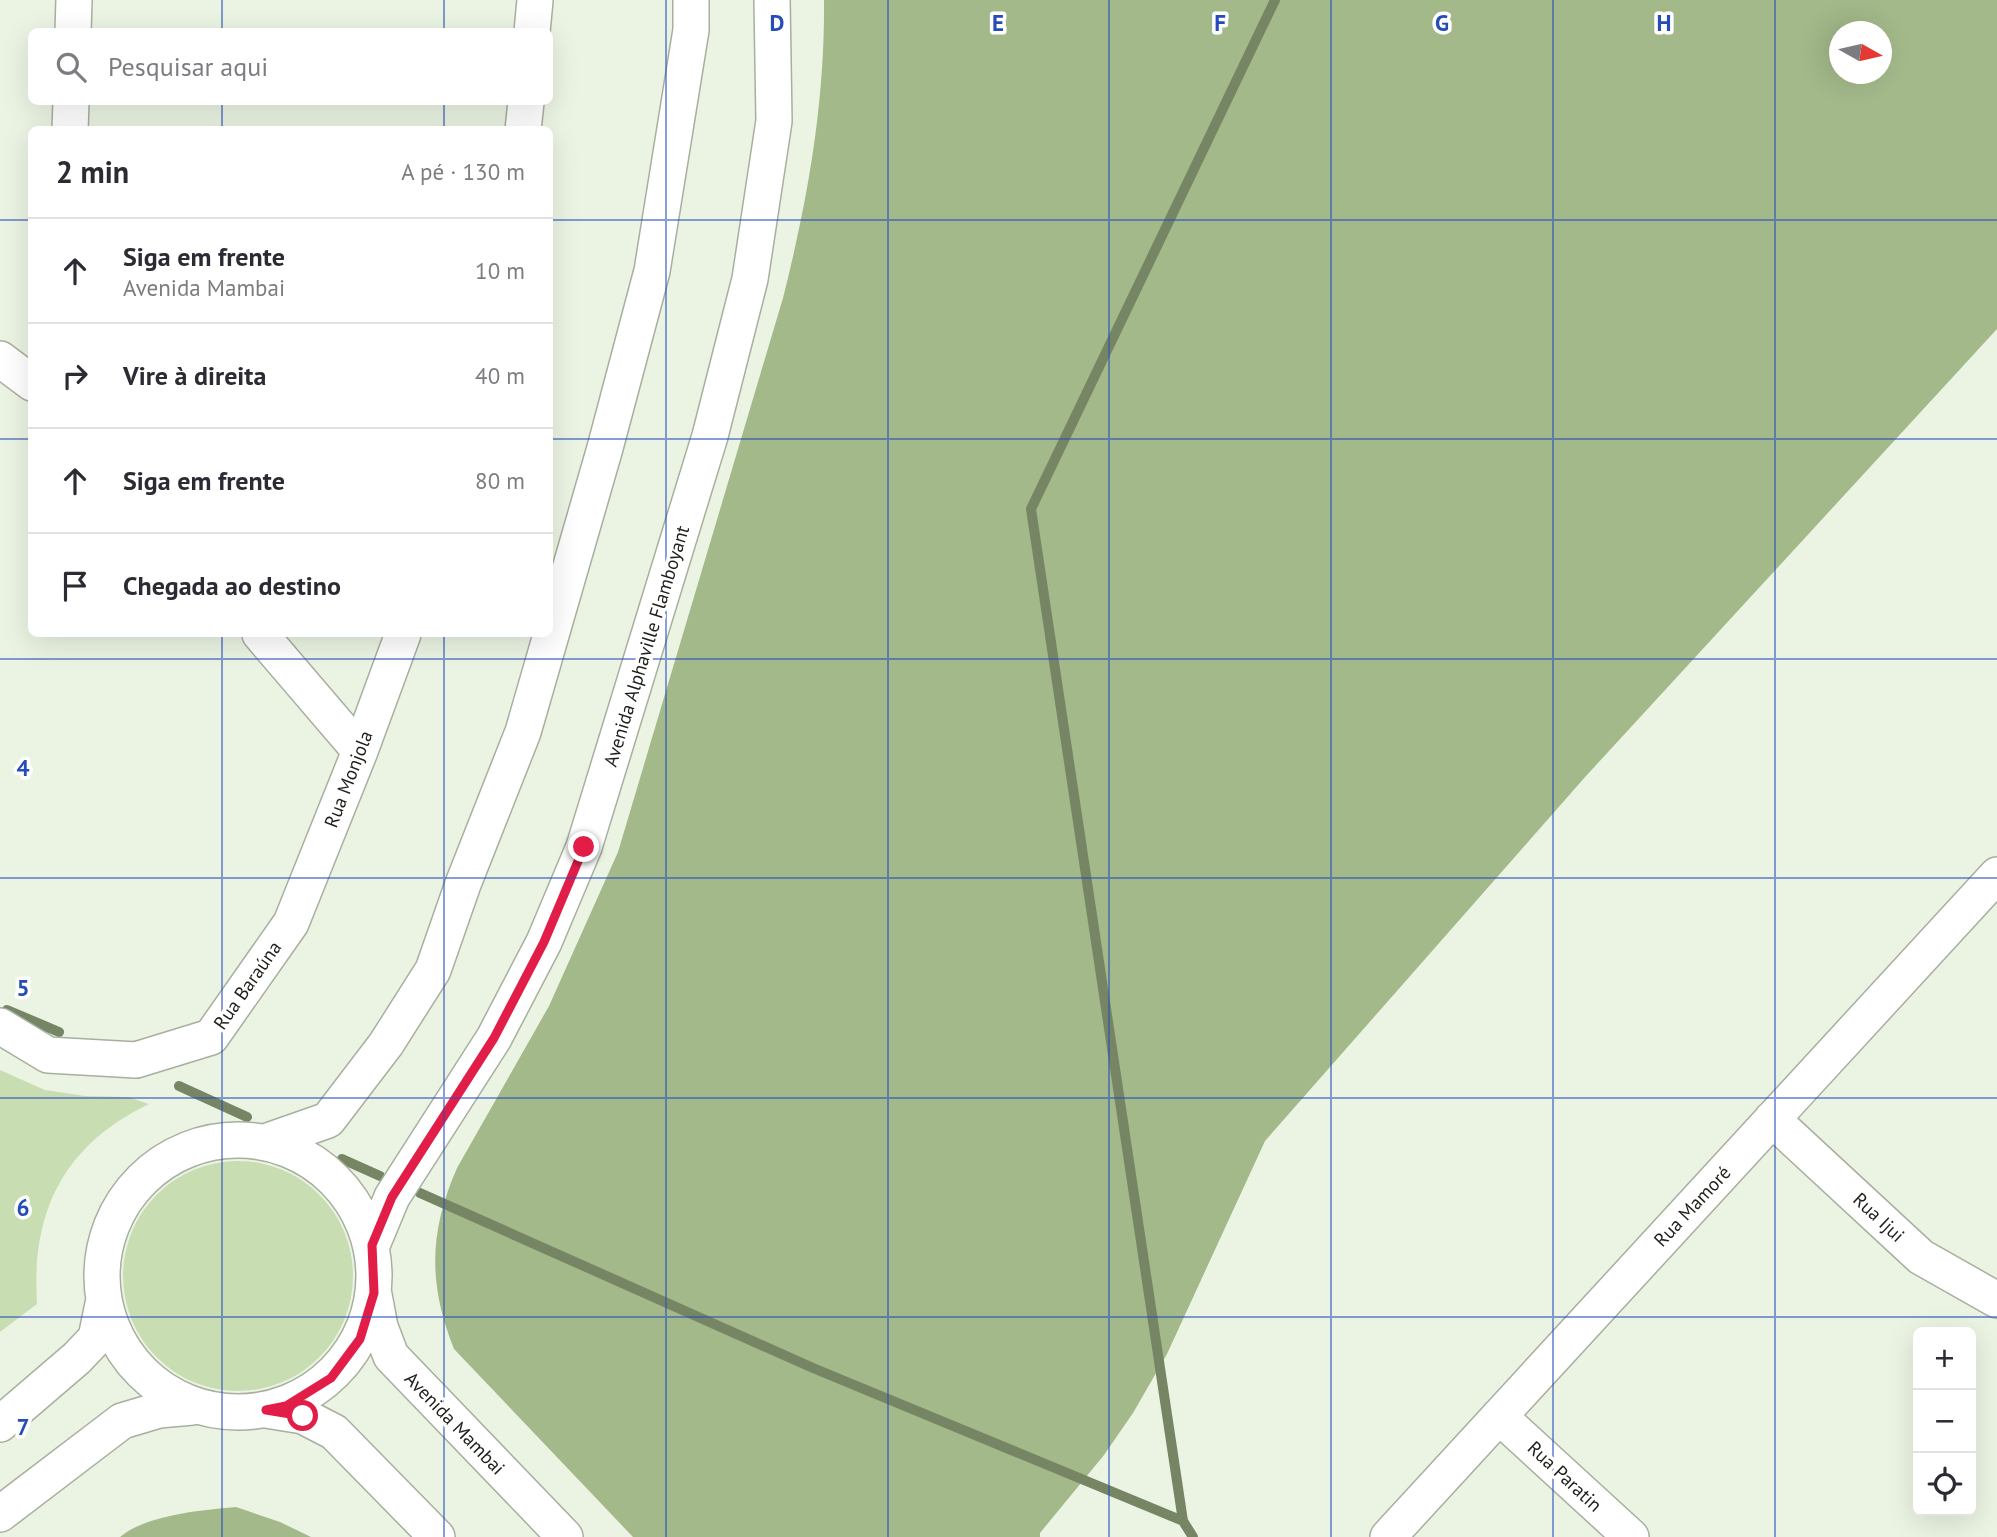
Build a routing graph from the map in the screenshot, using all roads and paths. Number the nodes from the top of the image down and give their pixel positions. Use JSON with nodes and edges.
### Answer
{"nodes":[{"id":1,"x":74,"y":0,"type":"edge"},
{"id":2,"x":535,"y":0,"type":"edge"},
{"id":3,"x":691,"y":0,"type":"edge"},
{"id":4,"x":772,"y":0,"type":"edge"},
{"id":5,"x":73,"y":28,"type":"edge"},
{"id":6,"x":532,"y":28,"type":"edge"},
{"id":7,"x":71,"y":105,"type":"edge"},
{"id":8,"x":526,"y":105,"type":"edge"},
{"id":9,"x":71,"y":126,"type":"edge"},
{"id":10,"x":523,"y":126,"type":"edge"},
{"id":11,"x":0,"y":359,"type":"edge"},
{"id":12,"x":28,"y":380,"type":"edge"},
{"id":13,"x":553,"y":628,"type":"edge"},
{"id":14,"x":263,"y":637,"type":"edge"},
{"id":15,"x":402,"y":637,"type":"edge"},
{"id":16,"x":550,"y":637,"type":"edge"},
{"id":17,"x":360,"y":751,"type":"junction"},
{"id":18,"x":1997,"y":875,"type":"edge"},
{"id":19,"x":291,"y":923,"type":"joint"},
{"id":20,"x":0,"y":1026,"type":"edge"},
{"id":21,"x":1772,"y":1119,"type":"junction"},
{"id":22,"x":268,"y":1141,"type":"junction"},
{"id":23,"x":372,"y":1245,"type":"junction"},
{"id":24,"x":374,"y":1293,"type":"junction"},
{"id":25,"x":1997,"y":1300,"type":"edge"},
{"id":26,"x":103,"y":1304,"type":"junction"},
{"id":27,"x":192,"y":1407,"type":"junction"},
{"id":28,"x":266,"y":1410,"type":"junction"},
{"id":29,"x":1499,"y":1416,"type":"junction"},
{"id":30,"x":0,"y":1424,"type":"edge"},
{"id":31,"x":0,"y":1514,"type":"edge"},
{"id":32,"x":437,"y":1537,"type":"edge"},
{"id":33,"x":565,"y":1537,"type":"edge"},
{"id":34,"x":1388,"y":1537,"type":"edge"},
{"id":35,"x":1631,"y":1537,"type":"edge"}],
"edges":[{"from":1,"to":5,"type":"street"},
{"from":2,"to":6,"type":"street"},
{"from":3,"to":13,"type":"street"},
{"from":4,"to":23,"type":"street","name":"Avenida Alphaville Flamboyant"},
{"from":7,"to":9,"type":"street"},
{"from":8,"to":10,"type":"street"},
{"from":11,"to":12,"type":"street"},
{"from":14,"to":17,"type":"street"},
{"from":15,"to":17,"type":"street","name":"Rua Monjola"},
{"from":16,"to":22,"type":"street"},
{"from":17,"to":19,"type":"street","name":"Rua Monjola"},
{"from":18,"to":21,"type":"street","name":"Rua Mamoré"},
{"from":19,"to":20,"type":"street","name":"Rua Baraúna"},
{"from":21,"to":25,"type":"street","name":"Rua Ijui"},
{"from":21,"to":29,"type":"street","name":"Rua Mamoré"},
{"from":22,"to":23,"type":"street"},
{"from":22,"to":26,"type":"street"},
{"from":23,"to":24,"type":"street"},
{"from":24,"to":28,"type":"street"},
{"from":24,"to":33,"type":"street","name":"Avenida Mambai"},
{"from":26,"to":27,"type":"street"},
{"from":26,"to":30,"type":"street"},
{"from":27,"to":28,"type":"street"},
{"from":27,"to":31,"type":"street"},
{"from":28,"to":32,"type":"street"},
{"from":29,"to":34,"type":"street","name":"Rua Mamoré"},
{"from":29,"to":35,"type":"street","name":"Rua Paratin"}]}
